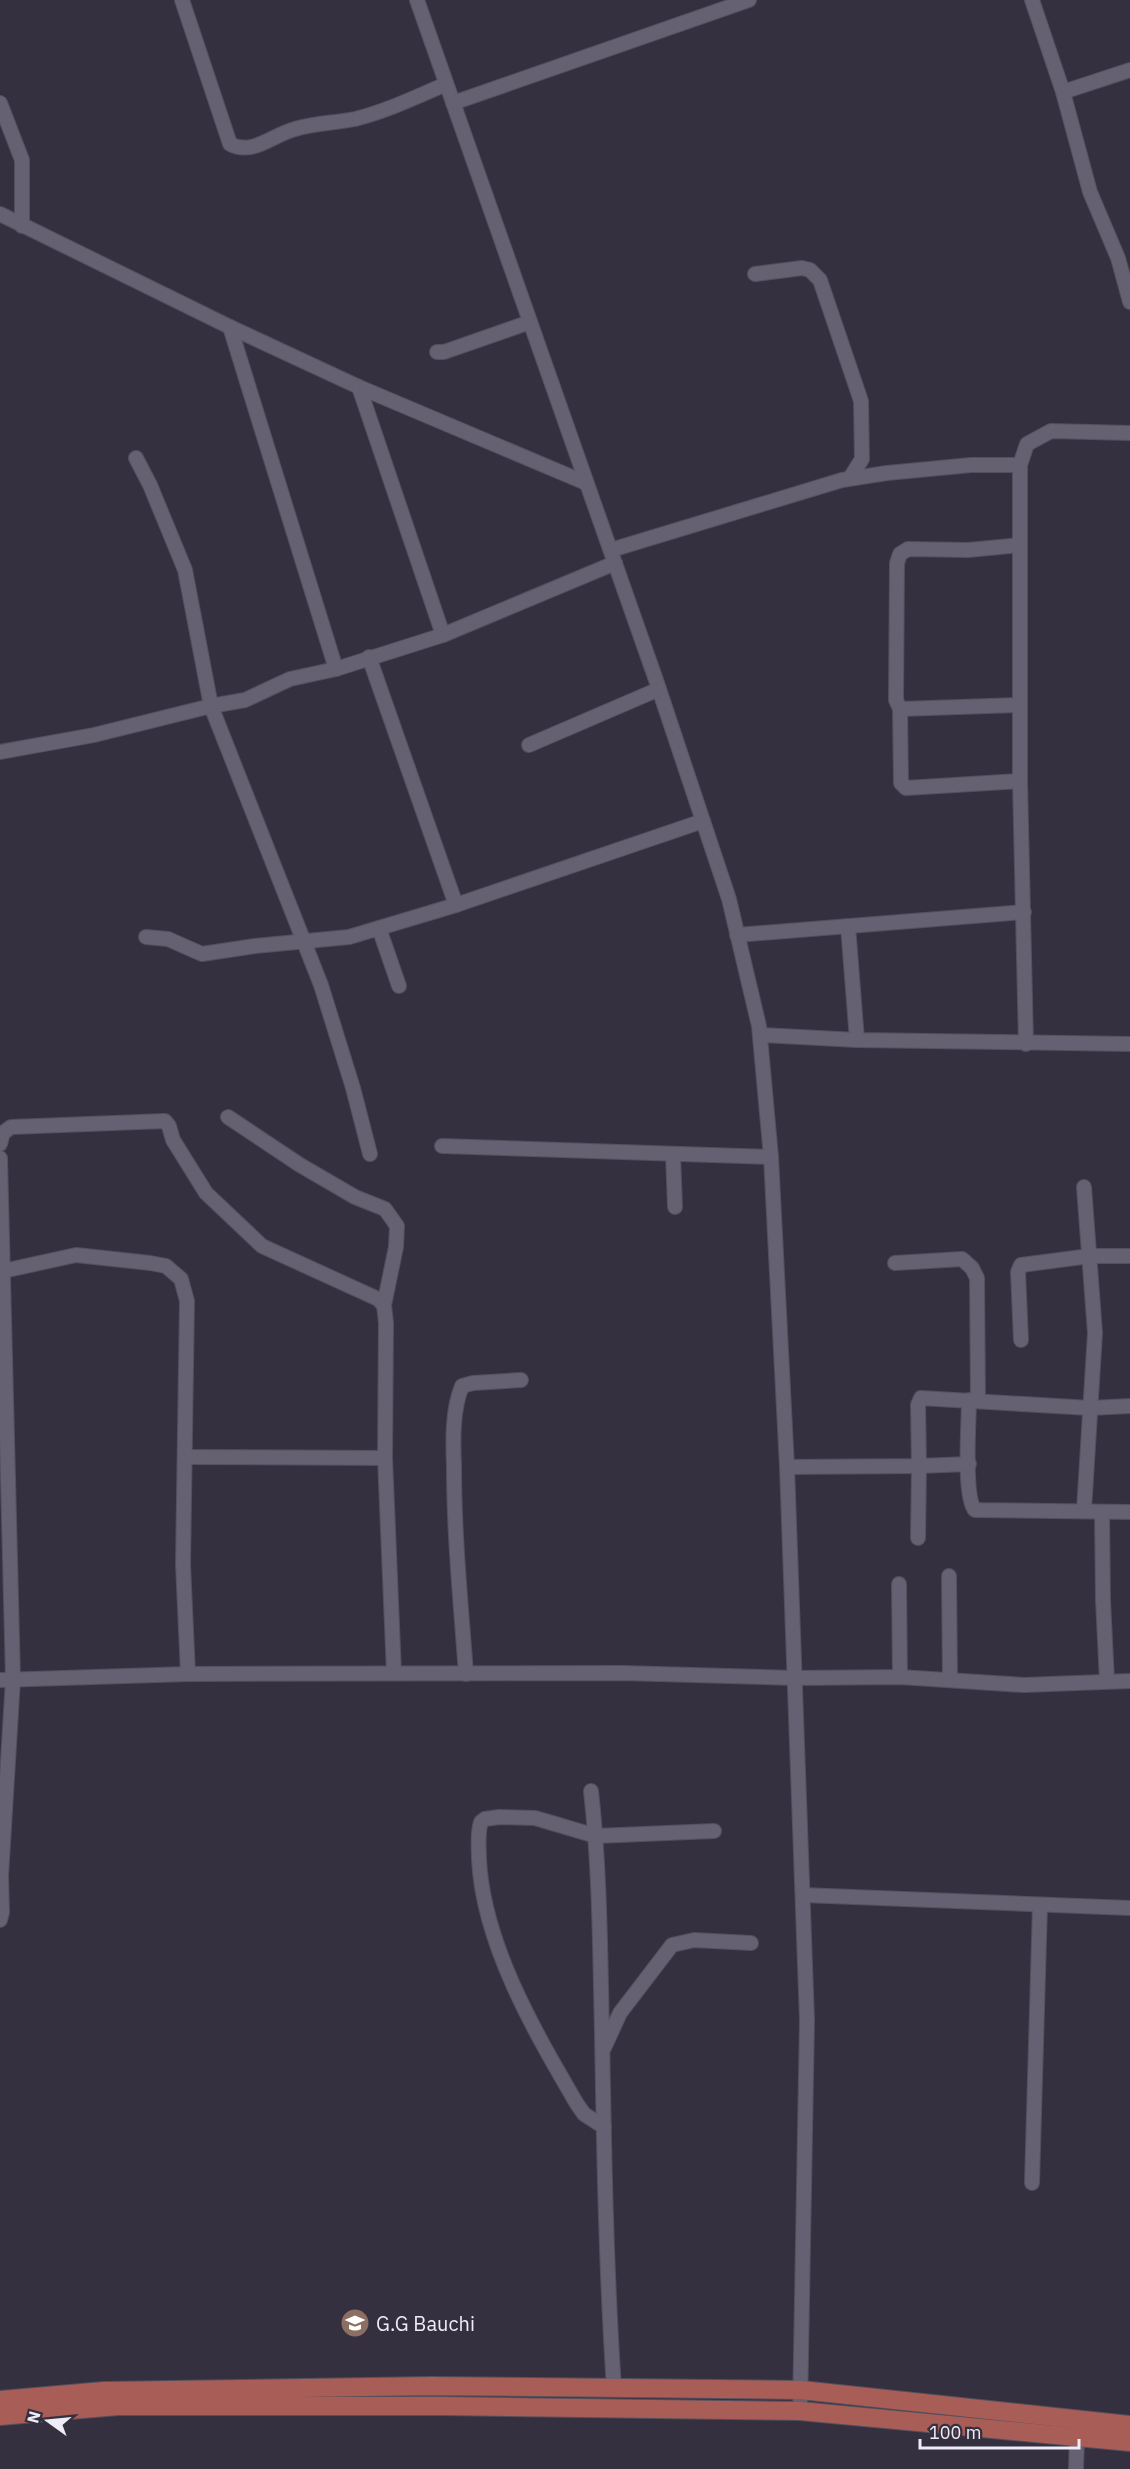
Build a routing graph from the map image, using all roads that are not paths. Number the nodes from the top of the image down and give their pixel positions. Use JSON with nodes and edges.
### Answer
{"nodes":[{"id":1,"x":182,"y":0,"type":"edge"},
{"id":2,"x":417,"y":0,"type":"edge"},
{"id":3,"x":749,"y":0,"type":"edge"},
{"id":4,"x":1032,"y":0,"type":"edge"},
{"id":5,"x":1130,"y":70,"type":"edge"},
{"id":6,"x":446,"y":84,"type":"junction"},
{"id":7,"x":1063,"y":92,"type":"junction"},
{"id":8,"x":453,"y":103,"type":"junction"},
{"id":9,"x":0,"y":104,"type":"edge"},
{"id":10,"x":0,"y":214,"type":"edge"},
{"id":11,"x":22,"y":226,"type":"junction"},
{"id":12,"x":1124,"y":256,"type":"edge"},
{"id":13,"x":755,"y":274,"type":"dead end"},
{"id":14,"x":1130,"y":302,"type":"edge"},
{"id":15,"x":530,"y":322,"type":"junction"},
{"id":16,"x":230,"y":327,"type":"junction"},
{"id":17,"x":437,"y":352,"type":"dead end"},
{"id":18,"x":358,"y":387,"type":"junction"},
{"id":19,"x":1130,"y":433,"type":"edge"},
{"id":20,"x":136,"y":458,"type":"dead end"},
{"id":21,"x":1020,"y":465,"type":"junction"},
{"id":22,"x":850,"y":478,"type":"junction"},
{"id":23,"x":586,"y":483,"type":"junction"},
{"id":24,"x":1020,"y":545,"type":"junction"},
{"id":25,"x":613,"y":557,"type":"junction"},
{"id":26,"x":443,"y":635,"type":"junction"},
{"id":27,"x":369,"y":657,"type":"junction"},
{"id":28,"x":336,"y":669,"type":"junction"},
{"id":29,"x":659,"y":689,"type":"junction"},
{"id":30,"x":1019,"y":705,"type":"junction"},
{"id":31,"x":211,"y":706,"type":"junction"},
{"id":32,"x":900,"y":709,"type":"junction"},
{"id":33,"x":529,"y":745,"type":"dead end"},
{"id":34,"x":0,"y":752,"type":"edge"},
{"id":35,"x":1020,"y":781,"type":"junction"},
{"id":36,"x":703,"y":821,"type":"junction"},
{"id":37,"x":456,"y":905,"type":"junction"},
{"id":38,"x":1024,"y":912,"type":"junction"},
{"id":39,"x":848,"y":926,"type":"junction"},
{"id":40,"x":379,"y":928,"type":"junction"},
{"id":41,"x":737,"y":935,"type":"junction"},
{"id":42,"x":146,"y":938,"type":"dead end"},
{"id":43,"x":305,"y":943,"type":"junction"},
{"id":44,"x":399,"y":986,"type":"dead end"},
{"id":45,"x":760,"y":1035,"type":"junction"},
{"id":46,"x":857,"y":1040,"type":"junction"},
{"id":47,"x":1026,"y":1044,"type":"junction"},
{"id":48,"x":1130,"y":1044,"type":"edge"},
{"id":49,"x":228,"y":1117,"type":"dead end"},
{"id":50,"x":0,"y":1144,"type":"edge"},
{"id":51,"x":442,"y":1146,"type":"dead end"},
{"id":52,"x":370,"y":1154,"type":"dead end"},
{"id":53,"x":674,"y":1154,"type":"junction"},
{"id":54,"x":771,"y":1157,"type":"junction"},
{"id":55,"x":0,"y":1158,"type":"edge"},
{"id":56,"x":1084,"y":1187,"type":"dead end"},
{"id":57,"x":675,"y":1207,"type":"dead end"},
{"id":58,"x":1090,"y":1256,"type":"junction"},
{"id":59,"x":1130,"y":1256,"type":"edge"},
{"id":60,"x":895,"y":1263,"type":"dead end"},
{"id":61,"x":3,"y":1271,"type":"junction"},
{"id":62,"x":384,"y":1305,"type":"junction"},
{"id":63,"x":1021,"y":1340,"type":"dead end"},
{"id":64,"x":520,"y":1380,"type":"dead end"},
{"id":65,"x":3,"y":1392,"type":"edge"},
{"id":66,"x":974,"y":1400,"type":"junction"},
{"id":67,"x":1130,"y":1406,"type":"edge"},
{"id":68,"x":1090,"y":1408,"type":"junction"},
{"id":69,"x":185,"y":1457,"type":"junction"},
{"id":70,"x":385,"y":1458,"type":"junction"},
{"id":71,"x":969,"y":1464,"type":"junction"},
{"id":72,"x":919,"y":1466,"type":"junction"},
{"id":73,"x":787,"y":1467,"type":"junction"},
{"id":74,"x":1084,"y":1510,"type":"junction"},
{"id":75,"x":1102,"y":1512,"type":"junction"},
{"id":76,"x":1130,"y":1512,"type":"edge"},
{"id":77,"x":918,"y":1538,"type":"dead end"},
{"id":78,"x":949,"y":1576,"type":"dead end"},
{"id":79,"x":899,"y":1584,"type":"dead end"},
{"id":80,"x":394,"y":1673,"type":"junction"},
{"id":81,"x":188,"y":1674,"type":"junction"},
{"id":82,"x":466,"y":1674,"type":"junction"},
{"id":83,"x":900,"y":1677,"type":"junction"},
{"id":84,"x":795,"y":1678,"type":"junction"},
{"id":85,"x":950,"y":1679,"type":"junction"},
{"id":86,"x":7,"y":1680,"type":"edge"},
{"id":87,"x":1130,"y":1680,"type":"edge"},
{"id":88,"x":1107,"y":1681,"type":"junction"},
{"id":89,"x":591,"y":1791,"type":"dead end"},
{"id":90,"x":714,"y":1831,"type":"dead end"},
{"id":91,"x":596,"y":1836,"type":"junction"},
{"id":92,"x":803,"y":1895,"type":"junction"},
{"id":93,"x":1040,"y":1905,"type":"junction"},
{"id":94,"x":1130,"y":1908,"type":"edge"},
{"id":95,"x":0,"y":1920,"type":"edge"},
{"id":96,"x":751,"y":1942,"type":"dead end"},
{"id":97,"x":602,"y":2053,"type":"junction"},
{"id":98,"x":604,"y":2127,"type":"junction"},
{"id":99,"x":1032,"y":2183,"type":"dead end"},
{"id":100,"x":614,"y":2388,"type":"junction"},
{"id":101,"x":801,"y":2390,"type":"junction"},
{"id":102,"x":0,"y":2400,"type":"edge"},
{"id":103,"x":800,"y":2411,"type":"junction"},
{"id":104,"x":0,"y":2416,"type":"edge"},
{"id":105,"x":1130,"y":2425,"type":"edge"},
{"id":106,"x":1077,"y":2438,"type":"junction"},
{"id":107,"x":1130,"y":2442,"type":"edge"},
{"id":108,"x":1076,"y":2469,"type":"edge"}],
"edges":[{"from":1,"to":6,"type":"street"},
{"from":2,"to":6,"type":"street"},
{"from":3,"to":8,"type":"street"},
{"from":4,"to":7,"type":"street"},
{"from":5,"to":7,"type":"street"},
{"from":6,"to":8,"type":"street"},
{"from":7,"to":12,"type":"street"},
{"from":8,"to":15,"type":"street"},
{"from":9,"to":11,"type":"street"},
{"from":10,"to":11,"type":"street"},
{"from":11,"to":16,"type":"street"},
{"from":12,"to":14,"type":"street"},
{"from":13,"to":22,"type":"street"},
{"from":15,"to":17,"type":"street"},
{"from":15,"to":23,"type":"street"},
{"from":16,"to":18,"type":"street"},
{"from":16,"to":28,"type":"street"},
{"from":18,"to":23,"type":"street"},
{"from":18,"to":26,"type":"street"},
{"from":19,"to":21,"type":"street"},
{"from":20,"to":31,"type":"street"},
{"from":21,"to":22,"type":"street"},
{"from":21,"to":24,"type":"street"},
{"from":22,"to":25,"type":"street"},
{"from":23,"to":25,"type":"street"},
{"from":24,"to":30,"type":"street"},
{"from":24,"to":32,"type":"street"},
{"from":25,"to":26,"type":"street"},
{"from":25,"to":29,"type":"street"},
{"from":26,"to":27,"type":"street"},
{"from":27,"to":28,"type":"street"},
{"from":27,"to":37,"type":"street"},
{"from":28,"to":31,"type":"street"},
{"from":29,"to":33,"type":"street"},
{"from":29,"to":36,"type":"street"},
{"from":30,"to":32,"type":"street"},
{"from":30,"to":35,"type":"street"},
{"from":31,"to":34,"type":"street"},
{"from":31,"to":43,"type":"street"},
{"from":32,"to":35,"type":"street"},
{"from":35,"to":38,"type":"street"},
{"from":36,"to":37,"type":"street"},
{"from":36,"to":41,"type":"street"},
{"from":37,"to":40,"type":"street"},
{"from":38,"to":39,"type":"street"},
{"from":38,"to":47,"type":"street"},
{"from":39,"to":41,"type":"street"},
{"from":39,"to":46,"type":"street"},
{"from":40,"to":43,"type":"street"},
{"from":40,"to":44,"type":"street"},
{"from":41,"to":45,"type":"street"},
{"from":42,"to":43,"type":"street"},
{"from":43,"to":52,"type":"street"},
{"from":45,"to":46,"type":"street"},
{"from":45,"to":54,"type":"street"},
{"from":46,"to":47,"type":"street"},
{"from":47,"to":48,"type":"street"},
{"from":49,"to":62,"type":"street"},
{"from":50,"to":62,"type":"street"},
{"from":51,"to":53,"type":"street"},
{"from":53,"to":54,"type":"street"},
{"from":53,"to":57,"type":"street"},
{"from":54,"to":73,"type":"street"},
{"from":55,"to":61,"type":"street"},
{"from":56,"to":58,"type":"street"},
{"from":58,"to":59,"type":"street"},
{"from":58,"to":63,"type":"street"},
{"from":58,"to":68,"type":"street"},
{"from":60,"to":66,"type":"street"},
{"from":61,"to":65,"type":"street"},
{"from":61,"to":69,"type":"street"},
{"from":62,"to":70,"type":"street"},
{"from":64,"to":82,"type":"street"},
{"from":65,"to":86,"type":"street"},
{"from":66,"to":68,"type":"street"},
{"from":66,"to":71,"type":"street"},
{"from":66,"to":72,"type":"street"},
{"from":67,"to":68,"type":"street"},
{"from":68,"to":74,"type":"street"},
{"from":69,"to":70,"type":"street"},
{"from":69,"to":81,"type":"street"},
{"from":70,"to":80,"type":"street"},
{"from":71,"to":72,"type":"street"},
{"from":71,"to":74,"type":"street"},
{"from":72,"to":73,"type":"street"},
{"from":72,"to":77,"type":"street"},
{"from":73,"to":84,"type":"street"},
{"from":74,"to":75,"type":"street"},
{"from":75,"to":76,"type":"street"},
{"from":75,"to":88,"type":"street"},
{"from":78,"to":85,"type":"street"},
{"from":79,"to":83,"type":"street"},
{"from":80,"to":81,"type":"street"},
{"from":80,"to":82,"type":"street"},
{"from":81,"to":86,"type":"street"},
{"from":82,"to":84,"type":"street"},
{"from":83,"to":84,"type":"street"},
{"from":83,"to":85,"type":"street"},
{"from":84,"to":92,"type":"street"},
{"from":85,"to":88,"type":"street"},
{"from":86,"to":95,"type":"street"},
{"from":87,"to":88,"type":"street"},
{"from":89,"to":91,"type":"street"},
{"from":90,"to":91,"type":"street"},
{"from":91,"to":97,"type":"street"},
{"from":91,"to":98,"type":"street"},
{"from":92,"to":93,"type":"street"},
{"from":92,"to":101,"type":"street"},
{"from":93,"to":94,"type":"street"},
{"from":93,"to":99,"type":"street"},
{"from":96,"to":97,"type":"street"},
{"from":97,"to":98,"type":"street"},
{"from":98,"to":100,"type":"street"},
{"from":100,"to":101,"type":"main road"},
{"from":100,"to":102,"type":"main road"},
{"from":101,"to":103,"type":"street"},
{"from":101,"to":105,"type":"main road"},
{"from":103,"to":104,"type":"main road"},
{"from":103,"to":106,"type":"main road"},
{"from":106,"to":107,"type":"main road"},
{"from":106,"to":108,"type":"street"}]}
